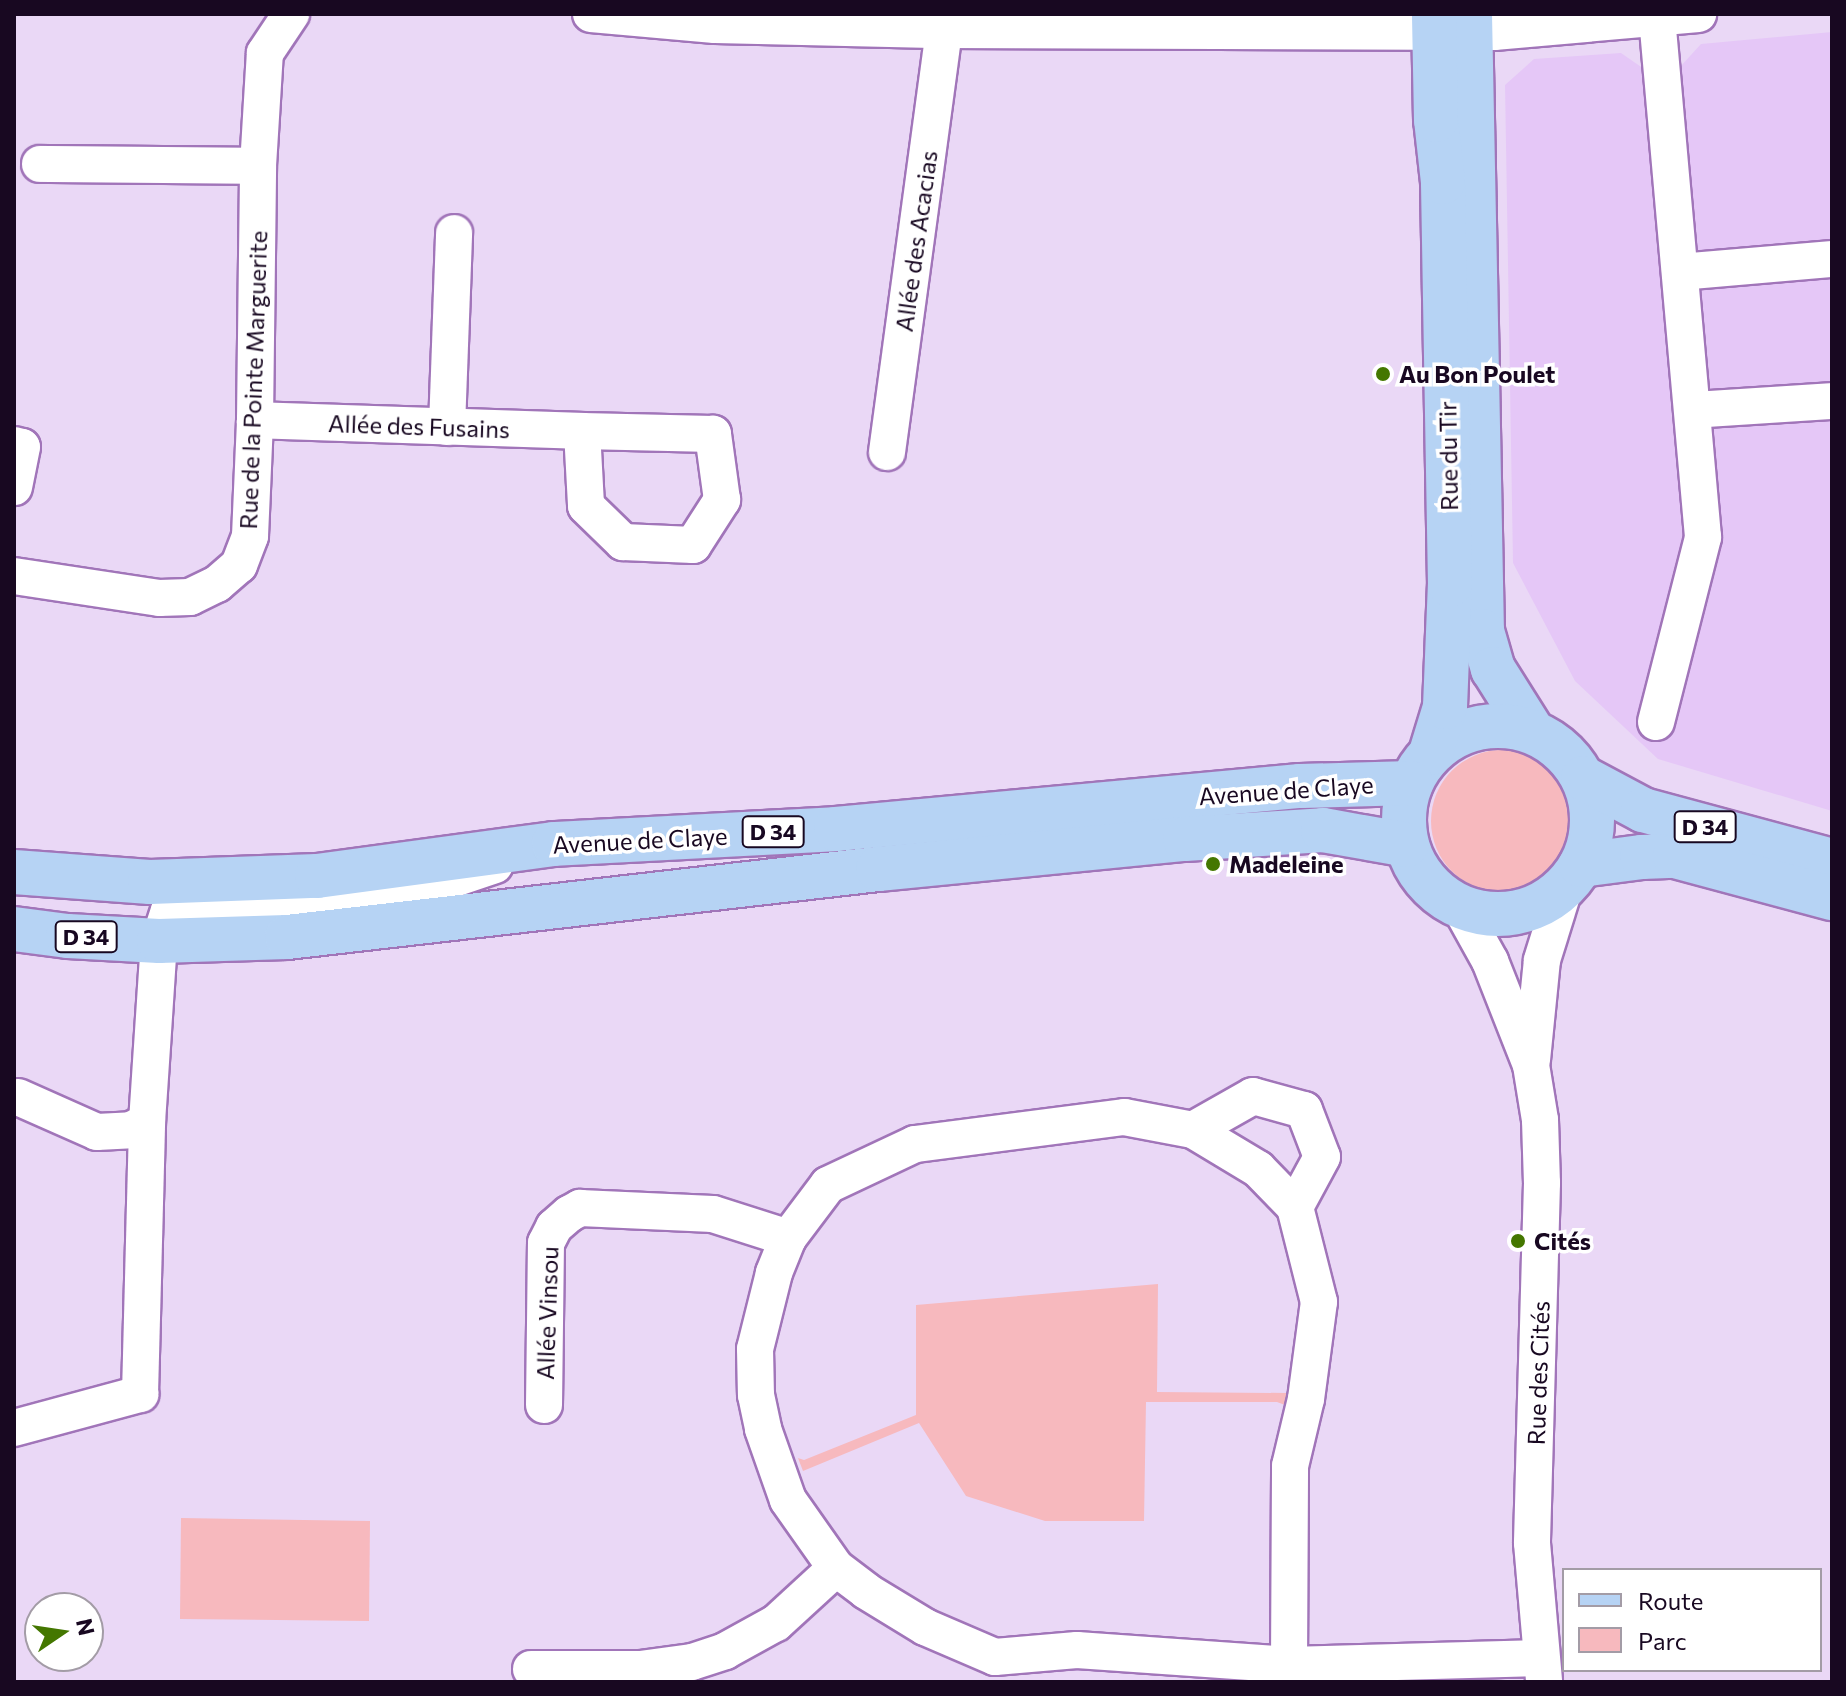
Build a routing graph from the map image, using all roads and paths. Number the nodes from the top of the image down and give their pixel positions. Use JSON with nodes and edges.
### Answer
{"nodes":[{"id":1,"x":291,"y":14,"type":"edge"},
{"id":2,"x":591,"y":14,"type":"edge"},
{"id":3,"x":1698,"y":14,"type":"edge"},
{"id":4,"x":1657,"y":17,"type":"junction"},
{"id":5,"x":715,"y":19,"type":"edge"},
{"id":6,"x":1452,"y":23,"type":"edge"},
{"id":7,"x":944,"y":30,"type":"junction"},
{"id":8,"x":40,"y":164,"type":"dead end"},
{"id":9,"x":258,"y":166,"type":"junction"},
{"id":10,"x":454,"y":233,"type":"dead end"},
{"id":11,"x":1832,"y":259,"type":"edge"},
{"id":12,"x":1680,"y":272,"type":"junction"},
{"id":13,"x":1832,"y":401,"type":"edge"},
{"id":14,"x":1693,"y":410,"type":"junction"},
{"id":15,"x":255,"y":420,"type":"junction"},
{"id":16,"x":447,"y":427,"type":"junction"},
{"id":17,"x":582,"y":431,"type":"dead end"},
{"id":18,"x":14,"y":445,"type":"edge"},
{"id":19,"x":887,"y":452,"type":"dead end"},
{"id":20,"x":14,"y":487,"type":"edge"},
{"id":21,"x":14,"y":576,"type":"edge"},
{"id":22,"x":1656,"y":722,"type":"dead end"},
{"id":23,"x":1532,"y":731,"type":"junction"},
{"id":24,"x":1421,"y":768,"type":"junction"},
{"id":25,"x":1583,"y":778,"type":"junction"},
{"id":26,"x":554,"y":844,"type":"junction"},
{"id":27,"x":1407,"y":845,"type":"junction"},
{"id":28,"x":1832,"y":861,"type":"edge"},
{"id":29,"x":14,"y":872,"type":"edge"},
{"id":30,"x":1572,"y":877,"type":"junction"},
{"id":31,"x":135,"y":881,"type":"junction"},
{"id":32,"x":1832,"y":898,"type":"edge"},
{"id":33,"x":1460,"y":907,"type":"junction"},
{"id":34,"x":14,"y":929,"type":"edge"},
{"id":35,"x":159,"y":941,"type":"junction"},
{"id":36,"x":1531,"y":1065,"type":"junction"},
{"id":37,"x":15,"y":1096,"type":"edge"},
{"id":38,"x":147,"y":1122,"type":"junction"},
{"id":39,"x":1193,"y":1130,"type":"junction"},
{"id":40,"x":1295,"y":1207,"type":"junction"},
{"id":41,"x":788,"y":1238,"type":"junction"},
{"id":42,"x":544,"y":1405,"type":"dead end"},
{"id":43,"x":14,"y":1428,"type":"edge"},
{"id":44,"x":836,"y":1568,"type":"junction"},
{"id":45,"x":1289,"y":1665,"type":"junction"},
{"id":46,"x":531,"y":1669,"type":"dead end"},
{"id":47,"x":1542,"y":1670,"type":"edge"}],
"edges":[{"from":1,"to":9,"type":"street","name":"Rue de la Pointe Marguerite"},
{"from":2,"to":5,"type":"street"},
{"from":3,"to":4,"type":"street"},
{"from":4,"to":6,"type":"street"},
{"from":4,"to":12,"type":"street"},
{"from":5,"to":7,"type":"street"},
{"from":6,"to":7,"type":"street"},
{"from":6,"to":23,"type":"main road","name":"Rue du Tir"},
{"from":6,"to":24,"type":"main road","name":"Rue du Tir"},
{"from":7,"to":19,"type":"street","name":"Allée des Acacias"},
{"from":8,"to":9,"type":"street"},
{"from":9,"to":15,"type":"street","name":"Rue de la Pointe Marguerite"},
{"from":10,"to":16,"type":"street"},
{"from":11,"to":12,"type":"street"},
{"from":12,"to":14,"type":"street"},
{"from":13,"to":14,"type":"street"},
{"from":14,"to":22,"type":"street"},
{"from":15,"to":16,"type":"street","name":"Allée des Fusains"},
{"from":15,"to":21,"type":"street","name":"Rue de la Pointe Marguerite"},
{"from":16,"to":17,"type":"street","name":"Allée des Fusains"},
{"from":18,"to":20,"type":"street"},
{"from":23,"to":24,"type":"main road"},
{"from":23,"to":25,"type":"main road"},
{"from":24,"to":26,"type":"main road","name":"Avenue de Claye","number":"D 34"},
{"from":24,"to":27,"type":"main road"},
{"from":25,"to":28,"type":"main road","number":"D 34"},
{"from":25,"to":30,"type":"main road"},
{"from":26,"to":31,"type":"main road","name":"Avenue de Claye","number":"D 34"},
{"from":26,"to":35,"type":"street"},
{"from":27,"to":33,"type":"main road"},
{"from":27,"to":35,"type":"main road","name":"Avenue de Claye","number":"D 34"},
{"from":29,"to":31,"type":"main road","name":"Avenue de Claye","number":"D 34"},
{"from":30,"to":32,"type":"main road","number":"D 34"},
{"from":30,"to":33,"type":"main road"},
{"from":30,"to":36,"type":"street","name":"Rue des Cités"},
{"from":31,"to":35,"type":"street"},
{"from":33,"to":36,"type":"street","name":"Rue des Cités"},
{"from":34,"to":35,"type":"main road","name":"Avenue de Claye","number":"D 34"},
{"from":35,"to":38,"type":"street"},
{"from":36,"to":47,"type":"street","name":"Rue des Cités"},
{"from":37,"to":38,"type":"street"},
{"from":38,"to":43,"type":"street"},
{"from":39,"to":40,"type":"street"},
{"from":39,"to":40,"type":"street"},
{"from":39,"to":41,"type":"street"},
{"from":40,"to":45,"type":"street"},
{"from":41,"to":42,"type":"street","name":"Allée Vinsou"},
{"from":41,"to":44,"type":"street"},
{"from":44,"to":45,"type":"street"},
{"from":44,"to":46,"type":"street"},
{"from":45,"to":47,"type":"street"}]}
